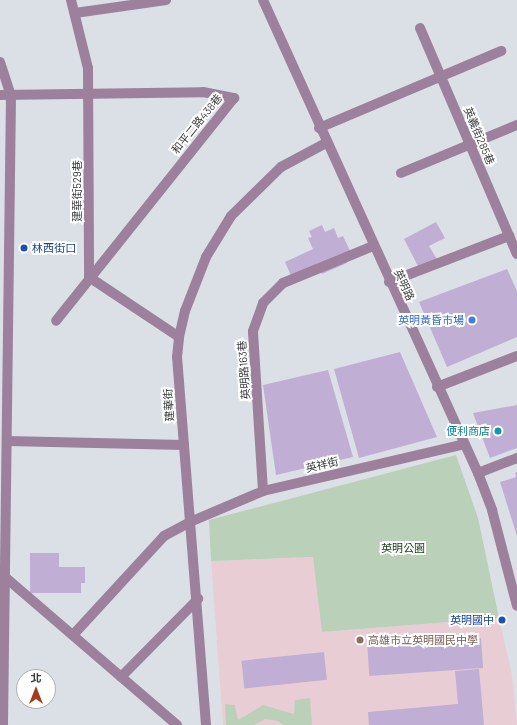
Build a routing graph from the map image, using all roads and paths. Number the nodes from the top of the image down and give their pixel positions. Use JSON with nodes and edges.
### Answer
{"nodes":[{"id":1,"x":71,"y":0,"type":"edge"},
{"id":2,"x":166,"y":0,"type":"edge"},
{"id":3,"x":263,"y":0,"type":"edge"},
{"id":4,"x":75,"y":13,"type":"junction"},
{"id":5,"x":420,"y":28,"type":"dead end"},
{"id":6,"x":501,"y":51,"type":"dead end"},
{"id":7,"x":0,"y":62,"type":"edge"},
{"id":8,"x":441,"y":77,"type":"junction"},
{"id":9,"x":0,"y":95,"type":"edge"},
{"id":10,"x":90,"y":95,"type":"junction"},
{"id":11,"x":11,"y":96,"type":"junction"},
{"id":12,"x":517,"y":125,"type":"edge"},
{"id":13,"x":319,"y":128,"type":"junction"},
{"id":14,"x":326,"y":143,"type":"junction"},
{"id":15,"x":470,"y":145,"type":"junction"},
{"id":16,"x":401,"y":173,"type":"dead end"},
{"id":17,"x":509,"y":236,"type":"junction"},
{"id":18,"x":373,"y":246,"type":"junction"},
{"id":19,"x":517,"y":254,"type":"edge"},
{"id":20,"x":89,"y":276,"type":"junction"},
{"id":21,"x":389,"y":282,"type":"junction"},
{"id":22,"x":56,"y":321,"type":"dead end"},
{"id":23,"x":179,"y":337,"type":"junction"},
{"id":24,"x":517,"y":356,"type":"edge"},
{"id":25,"x":437,"y":387,"type":"junction"},
{"id":26,"x":7,"y":441,"type":"junction"},
{"id":27,"x":465,"y":444,"type":"junction"},
{"id":28,"x":184,"y":445,"type":"junction"},
{"id":29,"x":517,"y":458,"type":"edge"},
{"id":30,"x":478,"y":473,"type":"junction"},
{"id":31,"x":264,"y":491,"type":"junction"},
{"id":32,"x":190,"y":522,"type":"junction"},
{"id":33,"x":5,"y":577,"type":"junction"},
{"id":34,"x":198,"y":599,"type":"junction"},
{"id":35,"x":517,"y":606,"type":"edge"},
{"id":36,"x":73,"y":635,"type":"junction"},
{"id":37,"x":121,"y":677,"type":"junction"},
{"id":38,"x":2,"y":679,"type":"edge"},
{"id":39,"x":3,"y":725,"type":"edge"},
{"id":40,"x":176,"y":725,"type":"edge"},
{"id":41,"x":206,"y":725,"type":"edge"}],
"edges":[{"from":1,"to":4,"type":"street","name":"建華街529巷"},
{"from":2,"to":4,"type":"street"},
{"from":3,"to":13,"type":"street","name":"英明路"},
{"from":4,"to":10,"type":"street","name":"建華街529巷"},
{"from":5,"to":8,"type":"street","name":"英義街285巷"},
{"from":6,"to":8,"type":"street"},
{"from":7,"to":11,"type":"street"},
{"from":8,"to":13,"type":"street"},
{"from":8,"to":15,"type":"street","name":"英義街285巷"},
{"from":9,"to":11,"type":"street","name":"和平二路438巷"},
{"from":10,"to":11,"type":"street","name":"和平二路438巷"},
{"from":10,"to":20,"type":"street","name":"建華街529巷"},
{"from":10,"to":20,"type":"street","name":"和平二路438巷"},
{"from":11,"to":26,"type":"street"},
{"from":12,"to":15,"type":"street"},
{"from":13,"to":14,"type":"street","name":"英明路"},
{"from":14,"to":18,"type":"street","name":"英明路"},
{"from":14,"to":23,"type":"street","name":"建華街"},
{"from":15,"to":16,"type":"street"},
{"from":15,"to":17,"type":"street","name":"英義街285巷"},
{"from":17,"to":19,"type":"street","name":"英義街285巷"},
{"from":17,"to":21,"type":"street"},
{"from":18,"to":21,"type":"street","name":"英明路"},
{"from":18,"to":31,"type":"street","name":"英明路163巷"},
{"from":20,"to":22,"type":"street","name":"和平二路438巷"},
{"from":20,"to":23,"type":"street"},
{"from":21,"to":25,"type":"street","name":"英明路"},
{"from":23,"to":28,"type":"street","name":"建華街"},
{"from":24,"to":25,"type":"street"},
{"from":25,"to":27,"type":"street","name":"英明路"},
{"from":26,"to":28,"type":"street"},
{"from":26,"to":33,"type":"street"},
{"from":27,"to":30,"type":"street","name":"英明路"},
{"from":27,"to":31,"type":"street","name":"英祥街"},
{"from":28,"to":32,"type":"street","name":"建華街"},
{"from":29,"to":30,"type":"street"},
{"from":30,"to":35,"type":"street","name":"英明路"},
{"from":31,"to":32,"type":"street","name":"英祥街"},
{"from":32,"to":34,"type":"street","name":"建華街"},
{"from":32,"to":36,"type":"street","name":"英祥街"},
{"from":33,"to":36,"type":"street"},
{"from":33,"to":38,"type":"street"},
{"from":34,"to":37,"type":"street"},
{"from":34,"to":41,"type":"street","name":"建華街"},
{"from":36,"to":37,"type":"street"},
{"from":37,"to":40,"type":"street"},
{"from":38,"to":39,"type":"street"}]}
